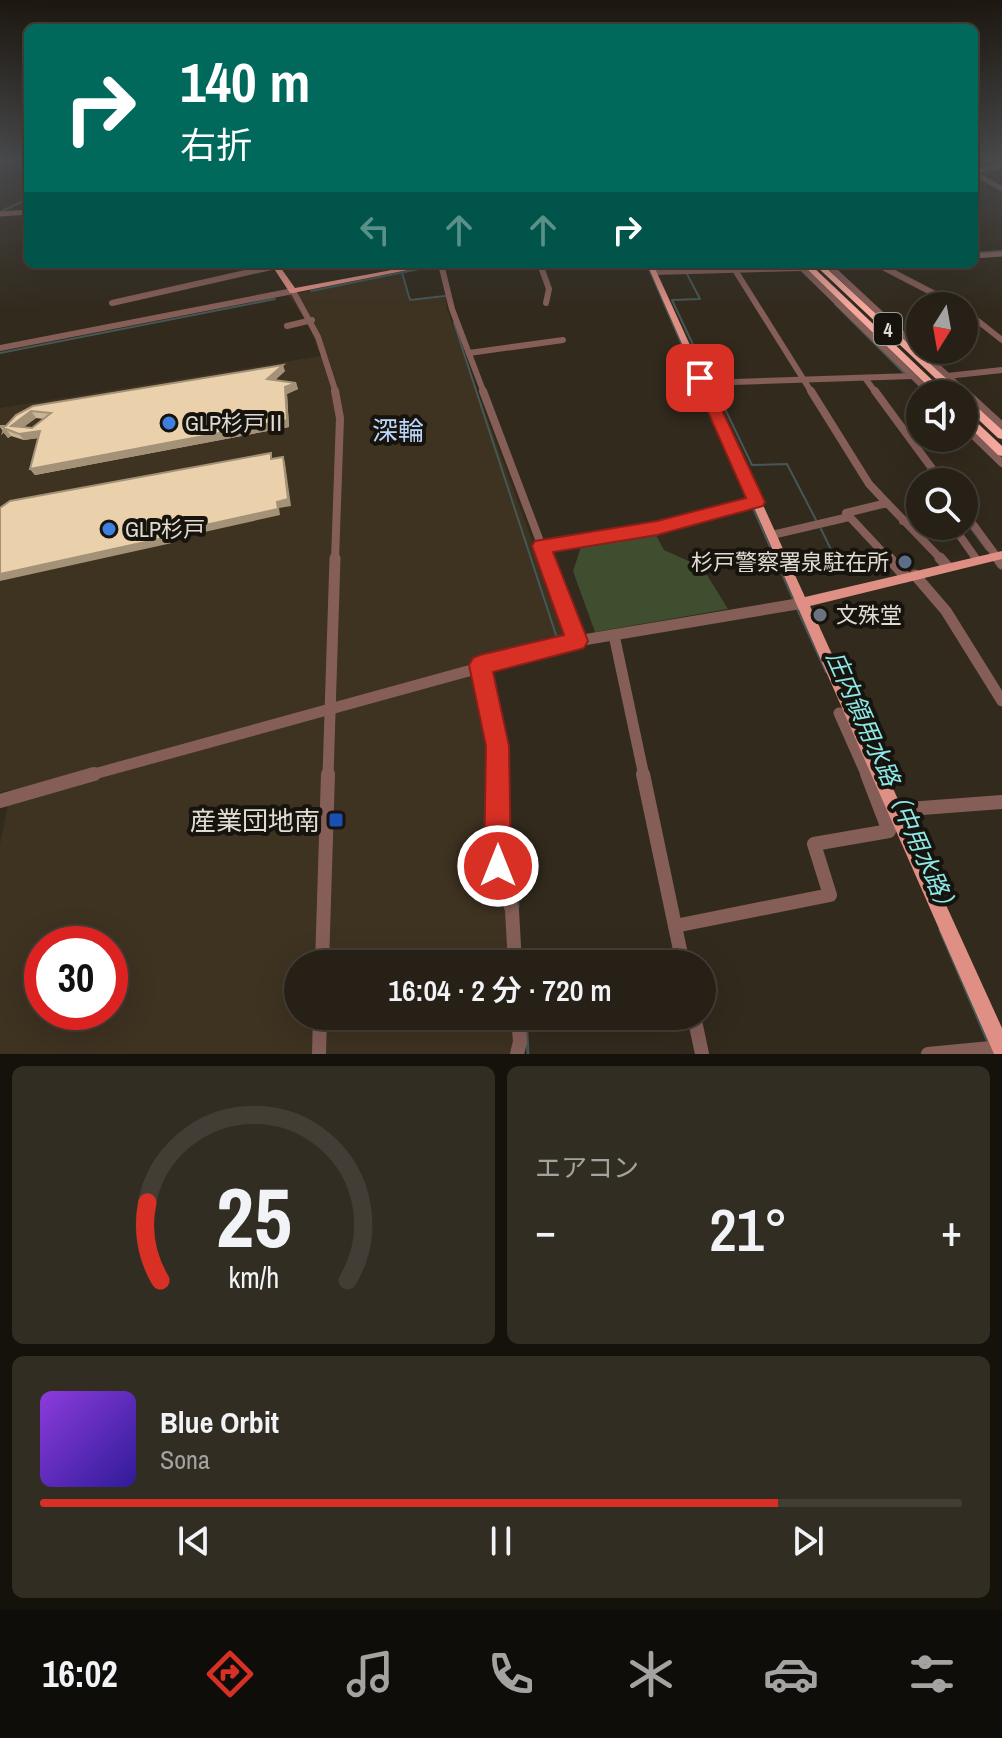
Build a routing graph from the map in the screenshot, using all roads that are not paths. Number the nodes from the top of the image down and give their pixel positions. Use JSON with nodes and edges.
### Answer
{"nodes":[{"id":1,"x":24,"y":212,"type":"edge"},
{"id":2,"x":0,"y":214,"type":"edge"},
{"id":3,"x":1002,"y":254,"type":"edge"},
{"id":4,"x":978,"y":256,"type":"edge"},
{"id":5,"x":262,"y":268,"type":"edge"},
{"id":6,"x":277,"y":268,"type":"edge"},
{"id":7,"x":414,"y":268,"type":"edge"},
{"id":8,"x":442,"y":268,"type":"edge"},
{"id":9,"x":541,"y":268,"type":"edge"},
{"id":10,"x":652,"y":268,"type":"edge"},
{"id":11,"x":762,"y":268,"type":"edge"},
{"id":12,"x":805,"y":268,"type":"edge"},
{"id":13,"x":805,"y":268,"type":"edge"},
{"id":14,"x":823,"y":268,"type":"edge"},
{"id":15,"x":831,"y":268,"type":"edge"},
{"id":16,"x":885,"y":268,"type":"edge"},
{"id":17,"x":735,"y":270,"type":"junction"},
{"id":18,"x":293,"y":291,"type":"junction"},
{"id":19,"x":931,"y":292,"type":"edge"},
{"id":20,"x":112,"y":303,"type":"dead end"},
{"id":21,"x":546,"y":303,"type":"dead end"},
{"id":22,"x":312,"y":320,"type":"junction"},
{"id":23,"x":978,"y":321,"type":"edge"},
{"id":24,"x":287,"y":326,"type":"dead end"},
{"id":25,"x":563,"y":340,"type":"dead end"},
{"id":26,"x":1002,"y":340,"type":"edge"},
{"id":27,"x":0,"y":348,"type":"edge"},
{"id":28,"x":469,"y":353,"type":"junction"},
{"id":29,"x":1002,"y":370,"type":"edge"},
{"id":30,"x":940,"y":372,"type":"junction"},
{"id":31,"x":913,"y":376,"type":"junction"},
{"id":32,"x":865,"y":378,"type":"junction"},
{"id":33,"x":804,"y":380,"type":"junction"},
{"id":34,"x":917,"y":380,"type":"edge"},
{"id":35,"x":927,"y":380,"type":"edge"},
{"id":36,"x":947,"y":380,"type":"edge"},
{"id":37,"x":703,"y":383,"type":"junction"},
{"id":38,"x":978,"y":413,"type":"edge"},
{"id":39,"x":1002,"y":426,"type":"edge"},
{"id":40,"x":978,"y":429,"type":"edge"},
{"id":41,"x":1002,"y":436,"type":"edge"},
{"id":42,"x":978,"y":440,"type":"edge"},
{"id":43,"x":1002,"y":452,"type":"edge"},
{"id":44,"x":1002,"y":463,"type":"edge"},
{"id":45,"x":932,"y":468,"type":"edge"},
{"id":46,"x":756,"y":502,"type":"junction"},
{"id":47,"x":887,"y":503,"type":"junction"},
{"id":48,"x":849,"y":517,"type":"junction"},
{"id":49,"x":903,"y":521,"type":"joint"},
{"id":50,"x":978,"y":530,"type":"edge"},
{"id":51,"x":772,"y":535,"type":"junction"},
{"id":52,"x":963,"y":540,"type":"edge"},
{"id":53,"x":542,"y":546,"type":"junction"},
{"id":54,"x":1000,"y":558,"type":"edge"},
{"id":55,"x":977,"y":560,"type":"junction"},
{"id":56,"x":947,"y":566,"type":"junction"},
{"id":57,"x":911,"y":576,"type":"junction"},
{"id":58,"x":803,"y":603,"type":"junction"},
{"id":59,"x":614,"y":635,"type":"junction"},
{"id":60,"x":577,"y":641,"type":"junction"},
{"id":61,"x":480,"y":665,"type":"junction"},
{"id":62,"x":1002,"y":701,"type":"edge"},
{"id":63,"x":331,"y":707,"type":"junction"},
{"id":64,"x":839,"y":713,"type":"dead end"},
{"id":65,"x":881,"y":792,"type":"junction"},
{"id":66,"x":0,"y":801,"type":"edge"},
{"id":67,"x":1002,"y":802,"type":"edge"},
{"id":68,"x":895,"y":810,"type":"junction"},
{"id":69,"x":675,"y":926,"type":"junction"},
{"id":70,"x":322,"y":950,"type":"edge"},
{"id":71,"x":514,"y":950,"type":"edge"},
{"id":72,"x":680,"y":950,"type":"edge"},
{"id":73,"x":320,"y":1030,"type":"edge"},
{"id":74,"x":519,"y":1030,"type":"edge"},
{"id":75,"x":697,"y":1030,"type":"edge"},
{"id":76,"x":1002,"y":1048,"type":"edge"},
{"id":77,"x":319,"y":1054,"type":"edge"},
{"id":78,"x":517,"y":1054,"type":"edge"},
{"id":79,"x":702,"y":1054,"type":"edge"},
{"id":80,"x":928,"y":1054,"type":"edge"}],
"edges":[{"from":1,"to":2,"type":"street"},
{"from":3,"to":4,"type":"street"},
{"from":5,"to":20,"type":"street"},
{"from":6,"to":18,"type":"main road"},
{"from":7,"to":18,"type":"main road"},
{"from":8,"to":28,"type":"street"},
{"from":9,"to":21,"type":"street"},
{"from":10,"to":17,"type":"street"},
{"from":10,"to":37,"type":"main road"},
{"from":11,"to":17,"type":"street"},
{"from":12,"to":31,"type":"street"},
{"from":13,"to":35,"type":"highway","number":"4"},
{"from":14,"to":30,"type":"highway","number":"4"},
{"from":15,"to":30,"type":"street"},
{"from":16,"to":19,"type":"street"},
{"from":17,"to":33,"type":"street"},
{"from":18,"to":22,"type":"street"},
{"from":18,"to":27,"type":"street"},
{"from":22,"to":24,"type":"street"},
{"from":22,"to":63,"type":"street"},
{"from":23,"to":26,"type":"street"},
{"from":25,"to":28,"type":"street"},
{"from":28,"to":53,"type":"street"},
{"from":29,"to":30,"type":"street"},
{"from":30,"to":36,"type":"highway","number":"4"},
{"from":30,"to":39,"type":"street"},
{"from":31,"to":32,"type":"street"},
{"from":31,"to":34,"type":"street"},
{"from":32,"to":33,"type":"street"},
{"from":32,"to":45,"type":"street"},
{"from":33,"to":37,"type":"street"},
{"from":33,"to":47,"type":"street"},
{"from":37,"to":46,"type":"main road"},
{"from":38,"to":41,"type":"highway"},
{"from":40,"to":43,"type":"highway"},
{"from":42,"to":44,"type":"street"},
{"from":46,"to":51,"type":"main road"},
{"from":46,"to":53,"type":"street"},
{"from":47,"to":48,"type":"street"},
{"from":47,"to":49,"type":"street"},
{"from":48,"to":51,"type":"street"},
{"from":48,"to":57,"type":"street"},
{"from":49,"to":56,"type":"street"},
{"from":50,"to":54,"type":"street"},
{"from":51,"to":58,"type":"main road"},
{"from":52,"to":55,"type":"street"},
{"from":53,"to":60,"type":"street"},
{"from":54,"to":55,"type":"main road"},
{"from":55,"to":56,"type":"main road"},
{"from":56,"to":57,"type":"main road"},
{"from":57,"to":58,"type":"main road"},
{"from":57,"to":62,"type":"street"},
{"from":58,"to":59,"type":"street"},
{"from":58,"to":65,"type":"main road"},
{"from":59,"to":60,"type":"street"},
{"from":59,"to":69,"type":"street"},
{"from":60,"to":61,"type":"street"},
{"from":61,"to":63,"type":"street"},
{"from":61,"to":71,"type":"street"},
{"from":63,"to":66,"type":"street"},
{"from":63,"to":70,"type":"street"},
{"from":64,"to":65,"type":"street"},
{"from":65,"to":68,"type":"main road"},
{"from":65,"to":69,"type":"street"},
{"from":67,"to":68,"type":"street"},
{"from":68,"to":76,"type":"main road"},
{"from":69,"to":72,"type":"street"},
{"from":73,"to":77,"type":"street"},
{"from":74,"to":78,"type":"street"},
{"from":75,"to":79,"type":"street"},
{"from":76,"to":80,"type":"street"}]}
